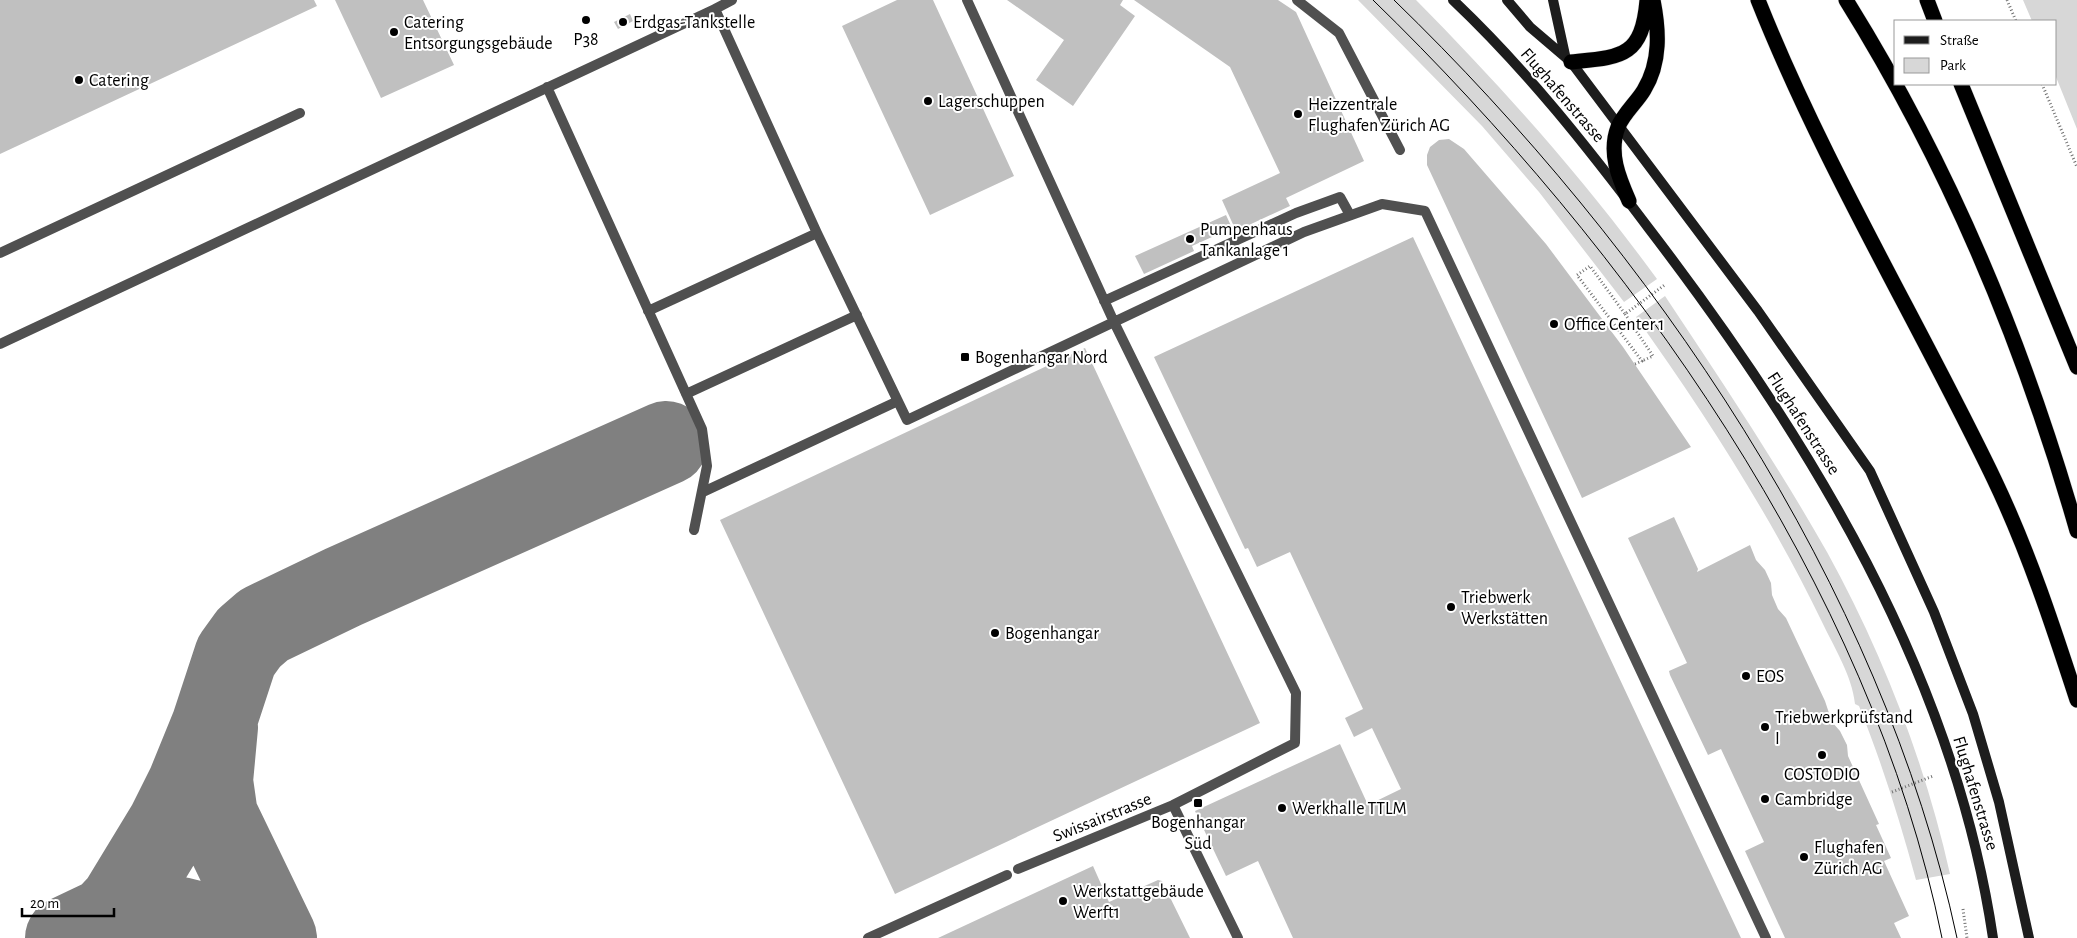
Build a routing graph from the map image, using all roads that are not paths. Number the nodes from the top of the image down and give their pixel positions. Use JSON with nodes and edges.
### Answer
{"nodes":[{"id":1,"x":732,"y":0,"type":"edge"},
{"id":2,"x":966,"y":0,"type":"edge"},
{"id":3,"x":1297,"y":0,"type":"edge"},
{"id":4,"x":1453,"y":0,"type":"edge"},
{"id":5,"x":1507,"y":0,"type":"edge"},
{"id":6,"x":1553,"y":0,"type":"edge"},
{"id":7,"x":1647,"y":0,"type":"edge"},
{"id":8,"x":1652,"y":0,"type":"edge"},
{"id":9,"x":1758,"y":0,"type":"edge"},
{"id":10,"x":1846,"y":0,"type":"edge"},
{"id":11,"x":1927,"y":0,"type":"edge"},
{"id":12,"x":715,"y":8,"type":"junction"},
{"id":13,"x":1935,"y":20,"type":"edge"},
{"id":14,"x":1568,"y":58,"type":"junction"},
{"id":15,"x":1894,"y":82,"type":"edge"},
{"id":16,"x":1896,"y":85,"type":"edge"},
{"id":17,"x":1961,"y":85,"type":"edge"},
{"id":18,"x":547,"y":87,"type":"junction"},
{"id":19,"x":300,"y":114,"type":"dead end"},
{"id":20,"x":1618,"y":126,"type":"junction"},
{"id":21,"x":1400,"y":150,"type":"dead end"},
{"id":22,"x":1629,"y":201,"type":"junction"},
{"id":23,"x":1350,"y":215,"type":"junction"},
{"id":24,"x":817,"y":234,"type":"junction"},
{"id":25,"x":0,"y":253,"type":"edge"},
{"id":26,"x":1104,"y":301,"type":"junction"},
{"id":27,"x":648,"y":311,"type":"junction"},
{"id":28,"x":856,"y":315,"type":"junction"},
{"id":29,"x":1114,"y":322,"type":"junction"},
{"id":30,"x":0,"y":344,"type":"edge"},
{"id":31,"x":2077,"y":368,"type":"edge"},
{"id":32,"x":686,"y":394,"type":"junction"},
{"id":33,"x":898,"y":401,"type":"junction"},
{"id":34,"x":703,"y":492,"type":"junction"},
{"id":35,"x":694,"y":530,"type":"dead end"},
{"id":36,"x":2077,"y":531,"type":"edge"},
{"id":37,"x":2077,"y":700,"type":"edge"},
{"id":38,"x":1173,"y":805,"type":"junction"},
{"id":39,"x":1018,"y":869,"type":"dead end"},
{"id":40,"x":1007,"y":875,"type":"dead end"},
{"id":41,"x":868,"y":938,"type":"edge"},
{"id":42,"x":1238,"y":938,"type":"edge"},
{"id":43,"x":1766,"y":938,"type":"edge"},
{"id":44,"x":1993,"y":938,"type":"edge"},
{"id":45,"x":2029,"y":938,"type":"edge"}],
"edges":[{"from":1,"to":12,"type":"lane"},
{"from":2,"to":26,"type":"lane"},
{"from":3,"to":21,"type":"lane"},
{"from":4,"to":22,"type":"main road","name":"Flughafenstrasse"},
{"from":5,"to":14,"type":"main road"},
{"from":6,"to":14,"type":"main road"},
{"from":7,"to":14,"type":"highway"},
{"from":8,"to":20,"type":"highway"},
{"from":9,"to":37,"type":"highway"},
{"from":10,"to":15,"type":"highway"},
{"from":11,"to":13,"type":"highway"},
{"from":12,"to":18,"type":"lane"},
{"from":12,"to":24,"type":"lane"},
{"from":14,"to":20,"type":"main road","name":"Flughafenstrasse"},
{"from":16,"to":36,"type":"highway"},
{"from":17,"to":31,"type":"highway"},
{"from":18,"to":27,"type":"lane"},
{"from":18,"to":30,"type":"lane"},
{"from":19,"to":25,"type":"lane"},
{"from":20,"to":22,"type":"highway"},
{"from":20,"to":45,"type":"main road","name":"Flughafenstrasse"},
{"from":22,"to":44,"type":"main road","name":"Flughafenstrasse"},
{"from":23,"to":26,"type":"lane"},
{"from":23,"to":29,"type":"lane"},
{"from":23,"to":43,"type":"lane"},
{"from":24,"to":27,"type":"lane"},
{"from":24,"to":28,"type":"lane"},
{"from":26,"to":29,"type":"lane"},
{"from":27,"to":32,"type":"lane"},
{"from":28,"to":32,"type":"lane"},
{"from":28,"to":33,"type":"lane"},
{"from":29,"to":33,"type":"lane"},
{"from":29,"to":38,"type":"lane"},
{"from":32,"to":34,"type":"lane"},
{"from":33,"to":34,"type":"lane"},
{"from":34,"to":35,"type":"lane"},
{"from":38,"to":39,"type":"lane","name":"Swissairstrasse"},
{"from":38,"to":42,"type":"lane","name":"Swissairstrasse"},
{"from":40,"to":41,"type":"lane"}]}
